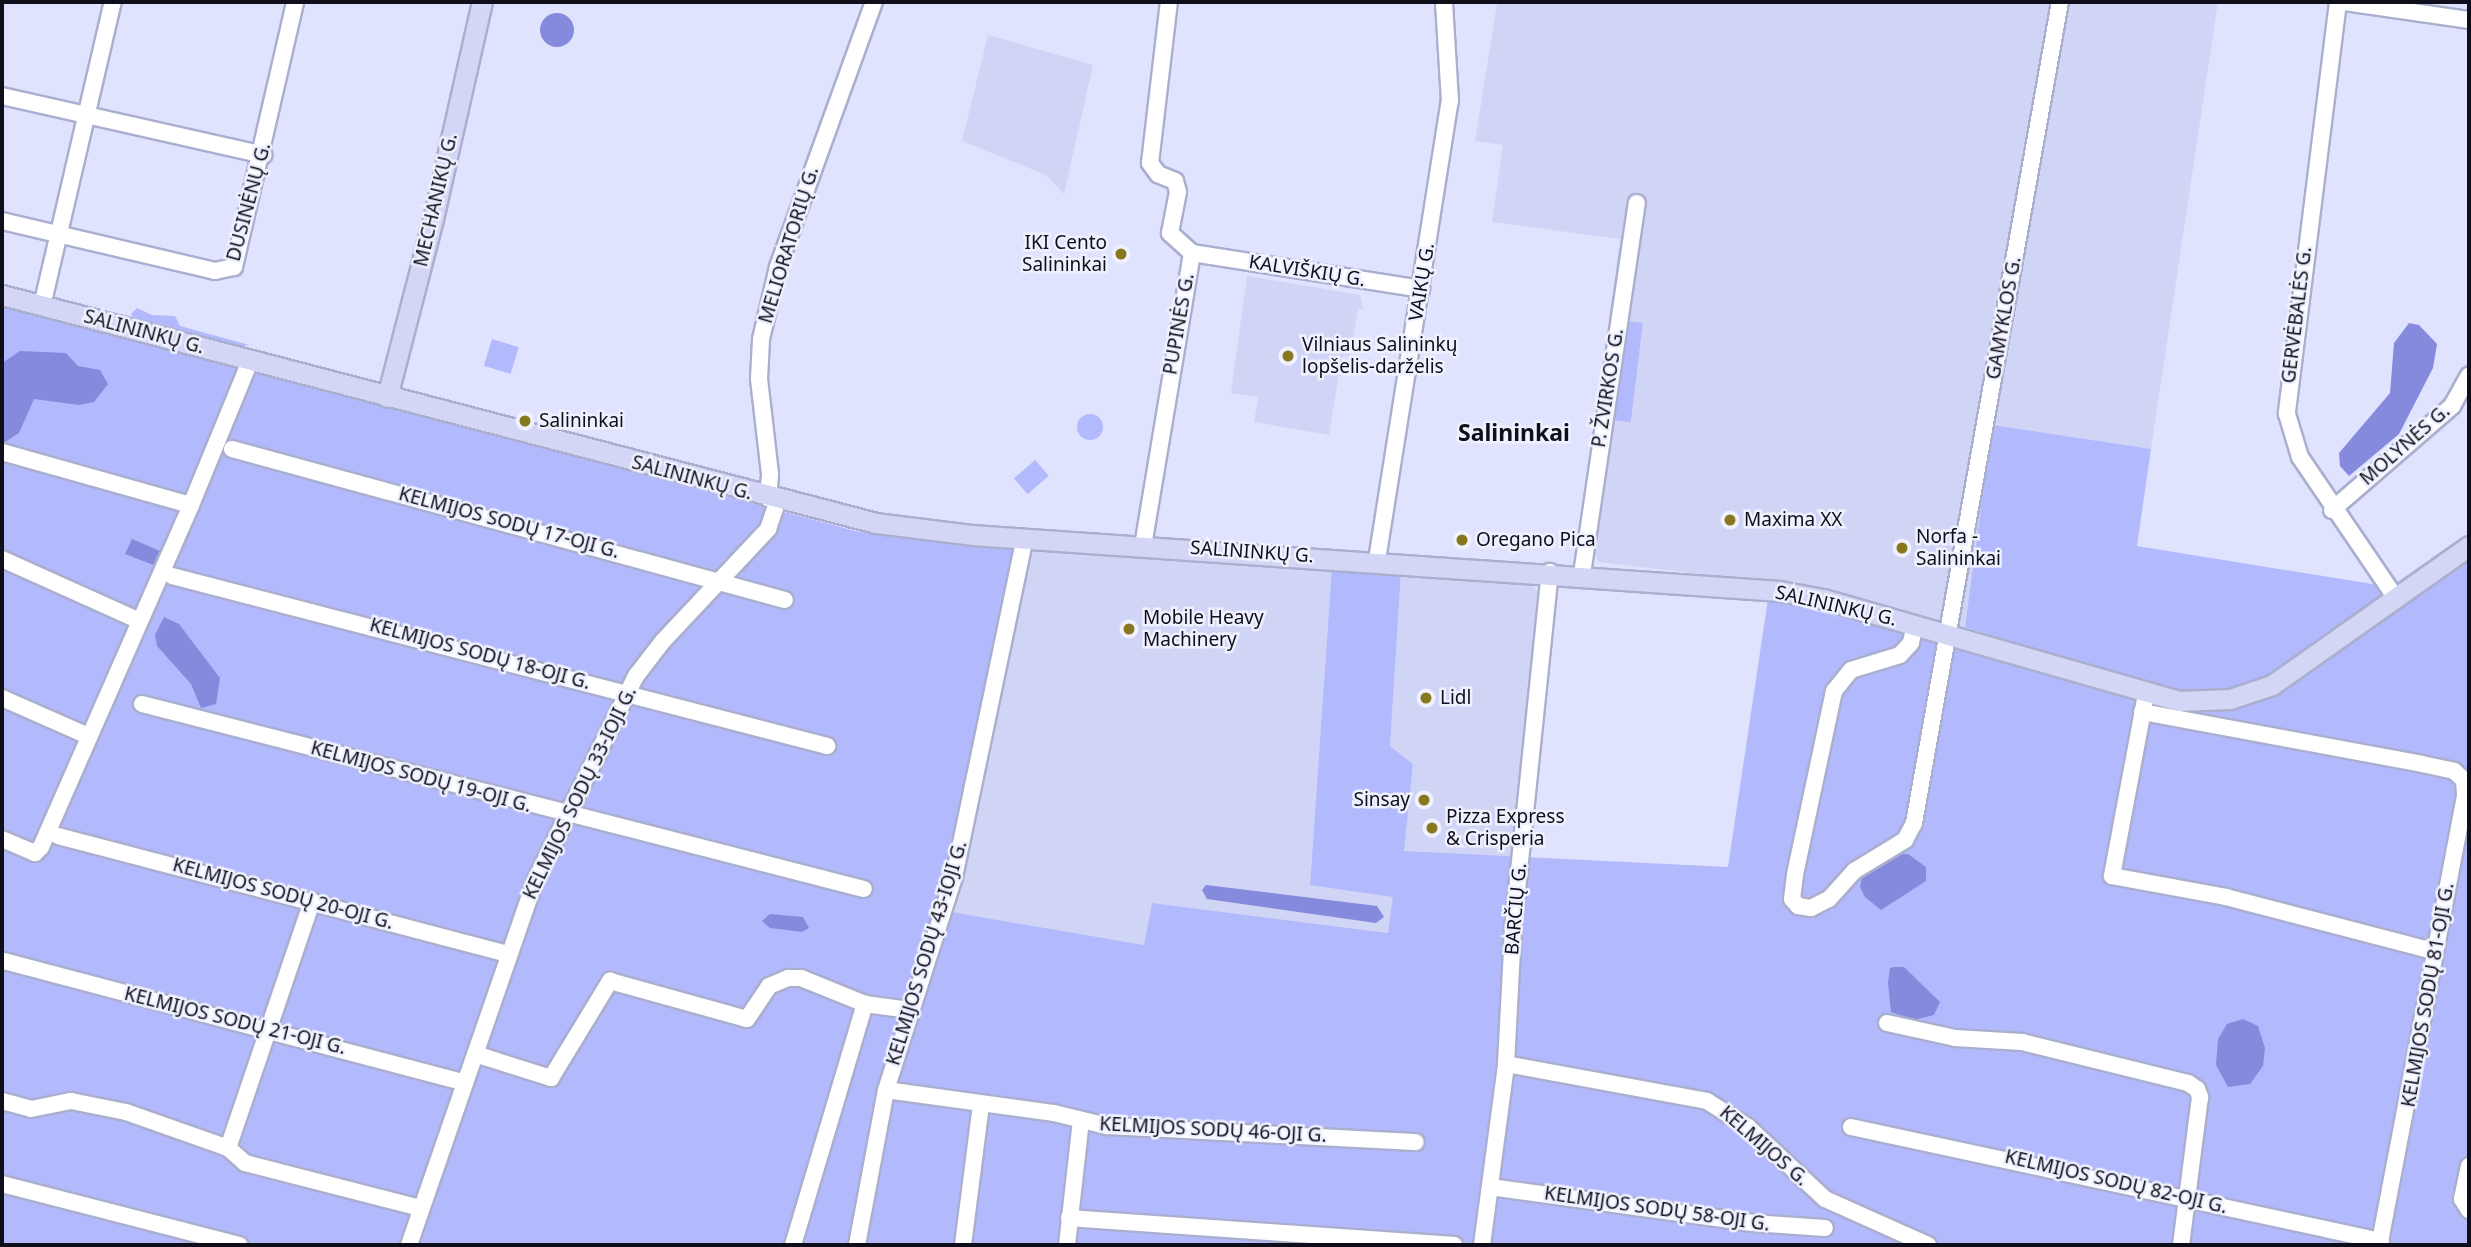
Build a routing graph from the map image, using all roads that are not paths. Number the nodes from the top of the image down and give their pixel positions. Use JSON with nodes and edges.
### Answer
{"nodes":[{"id":1,"x":113,"y":2,"type":"edge"},
{"id":2,"x":295,"y":2,"type":"edge"},
{"id":3,"x":482,"y":2,"type":"edge"},
{"id":4,"x":874,"y":2,"type":"edge"},
{"id":5,"x":1169,"y":2,"type":"edge"},
{"id":6,"x":1444,"y":2,"type":"edge"},
{"id":7,"x":2060,"y":2,"type":"edge"},
{"id":8,"x":2338,"y":2,"type":"edge"},
{"id":9,"x":2344,"y":2,"type":"edge"},
{"id":10,"x":2469,"y":20,"type":"edge"},
{"id":11,"x":2,"y":96,"type":"edge"},
{"id":12,"x":87,"y":115,"type":"junction"},
{"id":13,"x":263,"y":155,"type":"junction"},
{"id":14,"x":1637,"y":203,"type":"dead end"},
{"id":15,"x":2,"y":221,"type":"edge"},
{"id":16,"x":59,"y":234,"type":"junction"},
{"id":17,"x":1192,"y":253,"type":"junction"},
{"id":18,"x":1422,"y":289,"type":"junction"},
{"id":19,"x":2,"y":295,"type":"edge"},
{"id":20,"x":42,"y":306,"type":"junction"},
{"id":21,"x":250,"y":361,"type":"junction"},
{"id":22,"x":2469,"y":375,"type":"edge"},
{"id":23,"x":387,"y":397,"type":"junction"},
{"id":24,"x":232,"y":449,"type":"dead end"},
{"id":25,"x":2,"y":452,"type":"edge"},
{"id":26,"x":773,"y":499,"type":"junction"},
{"id":27,"x":191,"y":505,"type":"junction"},
{"id":28,"x":2332,"y":509,"type":"junction"},
{"id":29,"x":1025,"y":538,"type":"junction"},
{"id":30,"x":1143,"y":546,"type":"junction"},
{"id":31,"x":2469,"y":546,"type":"edge"},
{"id":32,"x":2,"y":559,"type":"edge"},
{"id":33,"x":1377,"y":560,"type":"junction"},
{"id":34,"x":1550,"y":572,"type":"junction"},
{"id":35,"x":1582,"y":574,"type":"junction"},
{"id":36,"x":172,"y":576,"type":"dead end"},
{"id":37,"x":719,"y":581,"type":"junction"},
{"id":38,"x":2396,"y":598,"type":"junction"},
{"id":39,"x":785,"y":600,"type":"dead end"},
{"id":40,"x":140,"y":621,"type":"junction"},
{"id":41,"x":1915,"y":625,"type":"junction"},
{"id":42,"x":1948,"y":635,"type":"junction"},
{"id":43,"x":627,"y":694,"type":"junction"},
{"id":44,"x":2,"y":698,"type":"edge"},
{"id":45,"x":2144,"y":703,"type":"junction"},
{"id":46,"x":142,"y":704,"type":"dead end"},
{"id":47,"x":88,"y":736,"type":"junction"},
{"id":48,"x":827,"y":746,"type":"dead end"},
{"id":49,"x":568,"y":816,"type":"junction"},
{"id":50,"x":58,"y":836,"type":"dead end"},
{"id":51,"x":2,"y":839,"type":"edge"},
{"id":52,"x":864,"y":889,"type":"dead end"},
{"id":53,"x":312,"y":901,"type":"junction"},
{"id":54,"x":2434,"y":951,"type":"junction"},
{"id":55,"x":508,"y":954,"type":"junction"},
{"id":56,"x":4,"y":961,"type":"dead end"},
{"id":57,"x":866,"y":1004,"type":"junction"},
{"id":58,"x":910,"y":1010,"type":"junction"},
{"id":59,"x":1887,"y":1023,"type":"dead end"},
{"id":60,"x":268,"y":1030,"type":"junction"},
{"id":61,"x":475,"y":1054,"type":"junction"},
{"id":62,"x":1506,"y":1065,"type":"junction"},
{"id":63,"x":465,"y":1083,"type":"junction"},
{"id":64,"x":886,"y":1090,"type":"junction"},
{"id":65,"x":2,"y":1101,"type":"edge"},
{"id":66,"x":981,"y":1105,"type":"junction"},
{"id":67,"x":1080,"y":1121,"type":"junction"},
{"id":68,"x":1851,"y":1127,"type":"dead end"},
{"id":69,"x":1416,"y":1142,"type":"dead end"},
{"id":70,"x":228,"y":1148,"type":"junction"},
{"id":71,"x":2469,"y":1166,"type":"edge"},
{"id":72,"x":2,"y":1184,"type":"edge"},
{"id":73,"x":1490,"y":1187,"type":"junction"},
{"id":74,"x":2186,"y":1198,"type":"junction"},
{"id":75,"x":420,"y":1208,"type":"junction"},
{"id":76,"x":2469,"y":1210,"type":"edge"},
{"id":77,"x":1069,"y":1218,"type":"junction"},
{"id":78,"x":1825,"y":1228,"type":"dead end"},
{"id":79,"x":2380,"y":1243,"type":"edge"},
{"id":80,"x":239,"y":1245,"type":"edge"},
{"id":81,"x":409,"y":1245,"type":"edge"},
{"id":82,"x":793,"y":1245,"type":"edge"},
{"id":83,"x":857,"y":1245,"type":"edge"},
{"id":84,"x":963,"y":1245,"type":"edge"},
{"id":85,"x":1067,"y":1245,"type":"edge"},
{"id":86,"x":1454,"y":1245,"type":"edge"},
{"id":87,"x":1482,"y":1245,"type":"edge"},
{"id":88,"x":1928,"y":1245,"type":"edge"},
{"id":89,"x":2181,"y":1245,"type":"edge"}],
"edges":[{"from":1,"to":12,"type":"street"},
{"from":2,"to":13,"type":"street","name":"DUSINĖNŲ G."},
{"from":3,"to":23,"type":"main road","name":"MECHANIKŲ G."},
{"from":4,"to":26,"type":"street","name":"MELIORATORIŲ G."},
{"from":5,"to":17,"type":"street","name":"PUPINĖS G."},
{"from":6,"to":18,"type":"street","name":"VAIKŲ G."},
{"from":7,"to":42,"type":"street","name":"GAMYKLOS G."},
{"from":8,"to":28,"type":"street","name":"GERVĖBALĖS G."},
{"from":9,"to":10,"type":"street"},
{"from":11,"to":12,"type":"street"},
{"from":12,"to":13,"type":"street"},
{"from":12,"to":16,"type":"street"},
{"from":13,"to":16,"type":"street","name":"DUSINĖNŲ G."},
{"from":14,"to":35,"type":"street","name":"P. ŽVIRKOS G."},
{"from":15,"to":16,"type":"street","name":"DUSINĖNŲ G."},
{"from":16,"to":20,"type":"street"},
{"from":17,"to":18,"type":"street","name":"KALVIŠKIŲ G."},
{"from":17,"to":30,"type":"street","name":"PUPINĖS G."},
{"from":18,"to":33,"type":"street","name":"VAIKŲ G."},
{"from":19,"to":20,"type":"main road","name":"SALININKŲ G."},
{"from":20,"to":21,"type":"main road","name":"SALININKŲ G."},
{"from":21,"to":23,"type":"main road","name":"SALININKŲ G."},
{"from":21,"to":27,"type":"street"},
{"from":22,"to":28,"type":"street","name":"MOLYNĖS G."},
{"from":23,"to":26,"type":"main road","name":"SALININKŲ G."},
{"from":24,"to":37,"type":"street","name":"KELMIJOS SODŲ 17-OJI G."},
{"from":25,"to":27,"type":"street"},
{"from":26,"to":29,"type":"main road","name":"SALININKŲ G."},
{"from":26,"to":37,"type":"street","name":"KELMIJOS SODŲ 33-IOJI G."},
{"from":27,"to":40,"type":"street"},
{"from":28,"to":38,"type":"street","name":"GERVĖBALĖS G."},
{"from":29,"to":30,"type":"main road","name":"SALININKŲ G."},
{"from":29,"to":58,"type":"street","name":"KELMIJOS SODŲ 43-IOJI G."},
{"from":30,"to":33,"type":"main road","name":"SALININKŲ G."},
{"from":31,"to":38,"type":"main road","name":"SALININKŲ G."},
{"from":32,"to":40,"type":"street"},
{"from":33,"to":34,"type":"main road","name":"SALININKŲ G."},
{"from":34,"to":35,"type":"main road","name":"SALININKŲ G."},
{"from":34,"to":62,"type":"street","name":"BARČIŲ G."},
{"from":35,"to":41,"type":"main road","name":"SALININKŲ G."},
{"from":36,"to":43,"type":"street","name":"KELMIJOS SODŲ 18-OJI G."},
{"from":37,"to":39,"type":"street","name":"KELMIJOS SODŲ 17-OJI G."},
{"from":37,"to":43,"type":"street","name":"KELMIJOS SODŲ 33-IOJI G."},
{"from":38,"to":45,"type":"main road","name":"SALININKŲ G."},
{"from":40,"to":47,"type":"street"},
{"from":41,"to":42,"type":"main road","name":"SALININKŲ G."},
{"from":41,"to":42,"type":"street","name":"GAMYKLOS G."},
{"from":42,"to":45,"type":"main road","name":"SALININKŲ G."},
{"from":43,"to":48,"type":"street","name":"KELMIJOS SODŲ 18-OJI G."},
{"from":43,"to":49,"type":"street","name":"KELMIJOS SODŲ 33-IOJI G."},
{"from":44,"to":47,"type":"street"},
{"from":45,"to":54,"type":"street","name":"KELMIJOS SODŲ 81-OJI G."},
{"from":45,"to":54,"type":"street"},
{"from":46,"to":49,"type":"street","name":"KELMIJOS SODŲ 19-OJI G."},
{"from":47,"to":51,"type":"street"},
{"from":49,"to":52,"type":"street","name":"KELMIJOS SODŲ 19-OJI G."},
{"from":49,"to":55,"type":"street","name":"KELMIJOS SODŲ 33-IOJI G."},
{"from":50,"to":53,"type":"street","name":"KELMIJOS SODŲ 20-OJI G."},
{"from":53,"to":55,"type":"street","name":"KELMIJOS SODŲ 20-OJI G."},
{"from":53,"to":60,"type":"street"},
{"from":54,"to":79,"type":"street","name":"KELMIJOS SODŲ 81-OJI G."},
{"from":55,"to":61,"type":"street","name":"KELMIJOS SODŲ 33-IOJI G."},
{"from":56,"to":60,"type":"street","name":"KELMIJOS SODŲ 21-OJI G."},
{"from":57,"to":58,"type":"street"},
{"from":57,"to":61,"type":"street"},
{"from":57,"to":82,"type":"street"},
{"from":58,"to":64,"type":"street","name":"KELMIJOS SODŲ 43-IOJI G."},
{"from":59,"to":74,"type":"street"},
{"from":60,"to":63,"type":"street","name":"KELMIJOS SODŲ 21-OJI G."},
{"from":60,"to":70,"type":"street"},
{"from":61,"to":63,"type":"street","name":"KELMIJOS SODŲ 33-IOJI G."},
{"from":62,"to":73,"type":"street","name":"BARČIŲ G."},
{"from":62,"to":88,"type":"street","name":"KELMIJOS G."},
{"from":63,"to":75,"type":"street","name":"KELMIJOS SODŲ 33-IOJI G."},
{"from":64,"to":66,"type":"street","name":"KELMIJOS SODŲ 46-OJI G."},
{"from":64,"to":83,"type":"street","name":"KELMIJOS SODŲ 43-IOJI G."},
{"from":65,"to":70,"type":"street"},
{"from":66,"to":67,"type":"street","name":"KELMIJOS SODŲ 46-OJI G."},
{"from":66,"to":84,"type":"street"},
{"from":67,"to":69,"type":"street","name":"KELMIJOS SODŲ 46-OJI G."},
{"from":67,"to":77,"type":"street"},
{"from":68,"to":74,"type":"street","name":"KELMIJOS SODŲ 82-OJI G."},
{"from":70,"to":75,"type":"street"},
{"from":71,"to":76,"type":"street"},
{"from":72,"to":80,"type":"street"},
{"from":73,"to":78,"type":"street","name":"KELMIJOS SODŲ 58-OJI G."},
{"from":73,"to":87,"type":"street","name":"BARČIŲ G."},
{"from":74,"to":79,"type":"street","name":"KELMIJOS SODŲ 82-OJI G."},
{"from":74,"to":89,"type":"street"},
{"from":75,"to":81,"type":"street","name":"KELMIJOS SODŲ 33-IOJI G."},
{"from":77,"to":85,"type":"street"},
{"from":77,"to":86,"type":"street"}]}
